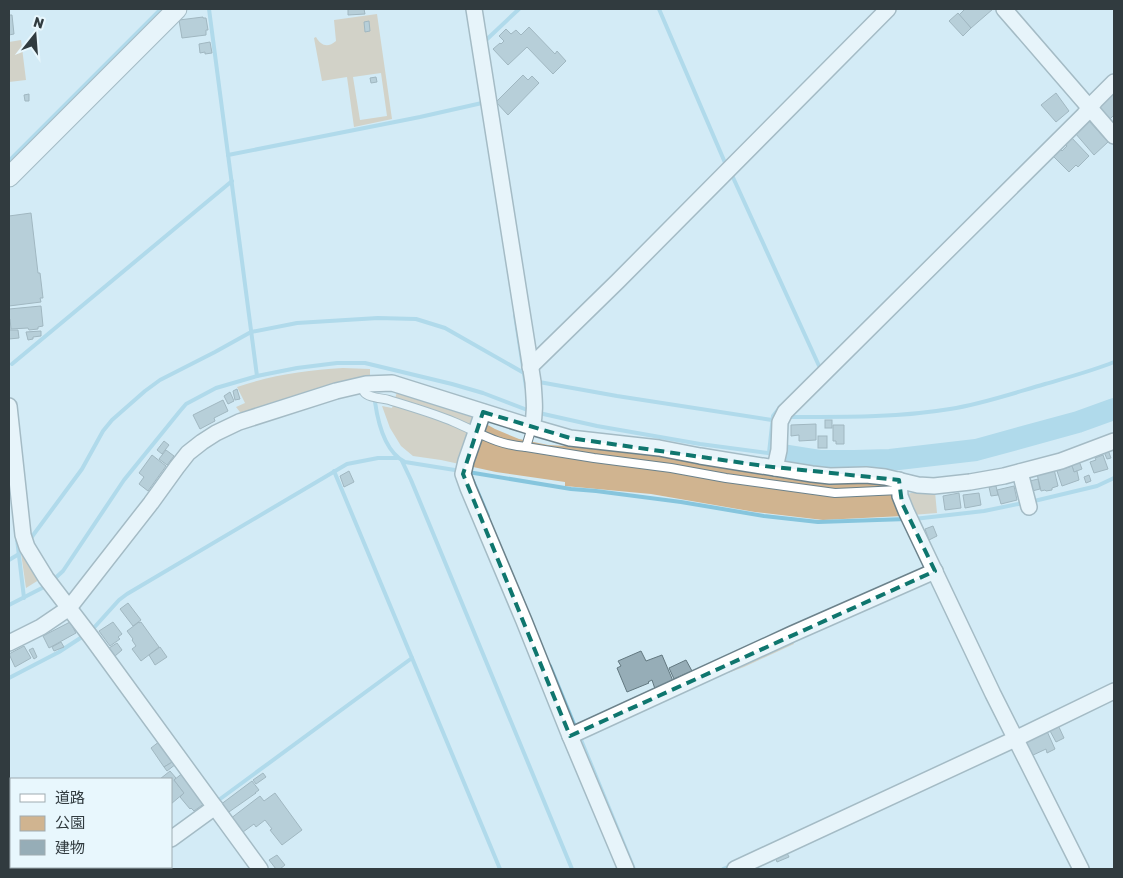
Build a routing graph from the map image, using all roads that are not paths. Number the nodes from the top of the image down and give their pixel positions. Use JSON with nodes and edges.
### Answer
{"nodes":[{"id":1,"x":177,"y":9,"type":"edge"},
{"id":2,"x":474,"y":9,"type":"edge"},
{"id":3,"x":888,"y":9,"type":"edge"},
{"id":4,"x":1004,"y":9,"type":"edge"},
{"id":5,"x":1114,"y":82,"type":"edge"},
{"id":6,"x":1090,"y":108,"type":"junction"},
{"id":7,"x":1114,"y":136,"type":"edge"},
{"id":8,"x":9,"y":177,"type":"edge"},
{"id":9,"x":530,"y":367,"type":"junction"},
{"id":10,"x":362,"y":385,"type":"junction"},
{"id":11,"x":9,"y":406,"type":"edge"},
{"id":12,"x":483,"y":412,"type":"junction"},
{"id":13,"x":534,"y":417,"type":"junction"},
{"id":14,"x":476,"y":433,"type":"junction"},
{"id":15,"x":1114,"y":442,"type":"edge"},
{"id":16,"x":526,"y":447,"type":"junction"},
{"id":17,"x":777,"y":459,"type":"junction"},
{"id":18,"x":1020,"y":472,"type":"junction"},
{"id":19,"x":899,"y":485,"type":"junction"},
{"id":20,"x":1028,"y":504,"type":"dead end"},
{"id":21,"x":931,"y":573,"type":"junction"},
{"id":22,"x":69,"y":608,"type":"junction"},
{"id":23,"x":9,"y":644,"type":"edge"},
{"id":24,"x":1114,"y":691,"type":"edge"},
{"id":25,"x":575,"y":734,"type":"junction"},
{"id":26,"x":1012,"y":740,"type":"junction"},
{"id":27,"x":215,"y":807,"type":"junction"},
{"id":28,"x":172,"y":839,"type":"edge"},
{"id":29,"x":260,"y":869,"type":"edge"},
{"id":30,"x":626,"y":869,"type":"edge"},
{"id":31,"x":735,"y":869,"type":"edge"},
{"id":32,"x":1081,"y":869,"type":"edge"}],
"edges":[{"from":1,"to":8,"type":"street"},
{"from":2,"to":9,"type":"street"},
{"from":3,"to":9,"type":"street"},
{"from":4,"to":6,"type":"street"},
{"from":5,"to":6,"type":"street"},
{"from":6,"to":7,"type":"street"},
{"from":6,"to":17,"type":"street"},
{"from":9,"to":13,"type":"street"},
{"from":10,"to":12,"type":"street"},
{"from":10,"to":14,"type":"lane"},
{"from":10,"to":22,"type":"street"},
{"from":11,"to":22,"type":"street"},
{"from":12,"to":13,"type":"street"},
{"from":12,"to":14,"type":"street"},
{"from":13,"to":16,"type":"lane"},
{"from":13,"to":17,"type":"street"},
{"from":14,"to":16,"type":"lane"},
{"from":14,"to":25,"type":"street"},
{"from":15,"to":18,"type":"street"},
{"from":16,"to":19,"type":"lane"},
{"from":17,"to":19,"type":"street"},
{"from":18,"to":19,"type":"street"},
{"from":18,"to":20,"type":"street"},
{"from":19,"to":21,"type":"street"},
{"from":21,"to":25,"type":"street"},
{"from":21,"to":26,"type":"street"},
{"from":22,"to":23,"type":"street"},
{"from":22,"to":27,"type":"street"},
{"from":24,"to":26,"type":"street"},
{"from":25,"to":30,"type":"street"},
{"from":26,"to":31,"type":"street"},
{"from":26,"to":32,"type":"street"},
{"from":27,"to":28,"type":"street"},
{"from":27,"to":29,"type":"street"}]}
